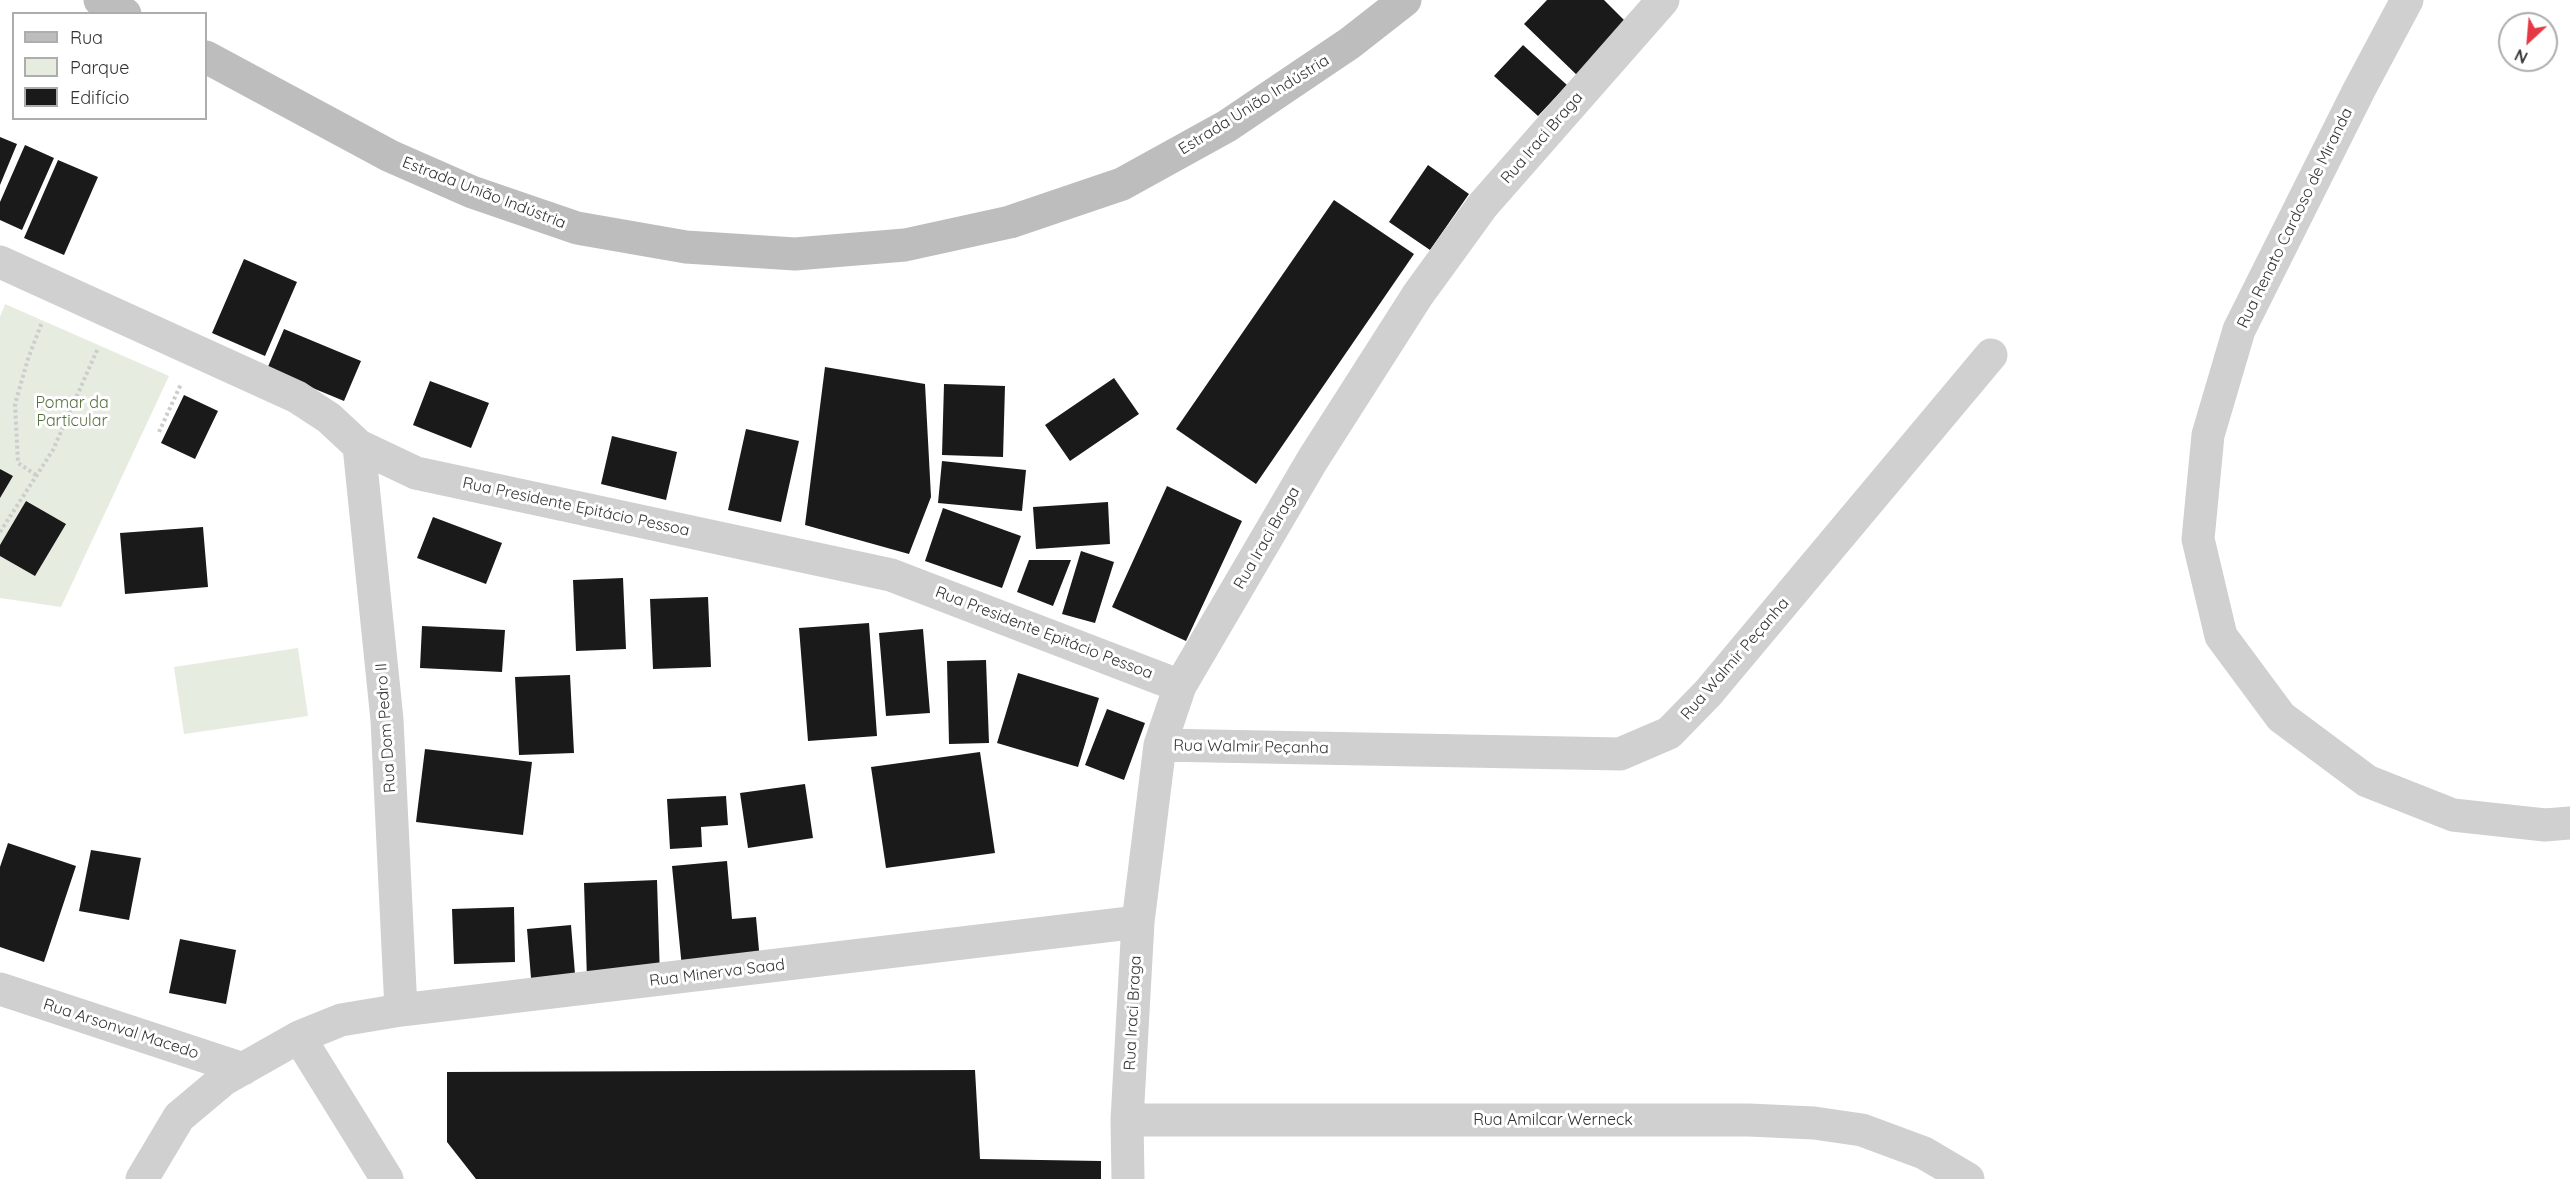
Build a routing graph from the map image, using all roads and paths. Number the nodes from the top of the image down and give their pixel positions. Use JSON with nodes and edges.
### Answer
{"nodes":[{"id":1,"x":100,"y":0,"type":"edge"},
{"id":2,"x":1405,"y":0,"type":"edge"},
{"id":3,"x":1663,"y":0,"type":"edge"},
{"id":4,"x":2407,"y":0,"type":"edge"},
{"id":5,"x":121,"y":12,"type":"edge"},
{"id":6,"x":207,"y":58,"type":"edge"},
{"id":7,"x":0,"y":262,"type":"edge"},
{"id":8,"x":46,"y":313,"type":"dead end"},
{"id":9,"x":102,"y":338,"type":"dead end"},
{"id":10,"x":1991,"y":356,"type":"dead end"},
{"id":11,"x":185,"y":375,"type":"dead end"},
{"id":12,"x":159,"y":432,"type":"dead end"},
{"id":13,"x":359,"y":446,"type":"junction"},
{"id":14,"x":36,"y":475,"type":"junction"},
{"id":15,"x":0,"y":532,"type":"edge"},
{"id":16,"x":1180,"y":686,"type":"junction"},
{"id":17,"x":1160,"y":745,"type":"junction"},
{"id":18,"x":2570,"y":823,"type":"edge"},
{"id":19,"x":1138,"y":922,"type":"junction"},
{"id":20,"x":0,"y":989,"type":"edge"},
{"id":21,"x":401,"y":1010,"type":"junction"},
{"id":22,"x":299,"y":1037,"type":"junction"},
{"id":23,"x":243,"y":1069,"type":"junction"},
{"id":24,"x":1127,"y":1120,"type":"junction"},
{"id":25,"x":1929,"y":1166,"type":"edge"},
{"id":26,"x":142,"y":1179,"type":"edge"},
{"id":27,"x":387,"y":1179,"type":"edge"},
{"id":28,"x":1128,"y":1179,"type":"edge"},
{"id":29,"x":1968,"y":1179,"type":"edge"}],
"edges":[{"from":1,"to":5,"type":"main road"},
{"from":2,"to":6,"type":"main road","name":"Estrada União Indústria"},
{"from":3,"to":16,"type":"street","name":"Rua Iraci Braga"},
{"from":4,"to":18,"type":"street","name":"Rua Renato Cardoso de Miranda"},
{"from":7,"to":13,"type":"street","name":"Rua Presidente Epitácio Pessoa"},
{"from":8,"to":14,"type":"path"},
{"from":9,"to":14,"type":"path"},
{"from":10,"to":17,"type":"street","name":"Rua Walmir Peçanha"},
{"from":11,"to":12,"type":"path"},
{"from":13,"to":16,"type":"street","name":"Rua Presidente Epitácio Pessoa"},
{"from":13,"to":21,"type":"street","name":"Rua Dom Pedro II"},
{"from":14,"to":15,"type":"path"},
{"from":16,"to":17,"type":"street","name":"Rua Iraci Braga"},
{"from":17,"to":19,"type":"street","name":"Rua Iraci Braga"},
{"from":19,"to":21,"type":"street","name":"Rua Minerva Saad"},
{"from":19,"to":24,"type":"street","name":"Rua Iraci Braga"},
{"from":20,"to":23,"type":"street","name":"Rua Arsonval Macedo"},
{"from":21,"to":22,"type":"street","name":"Rua Minerva Saad"},
{"from":22,"to":23,"type":"street","name":"Rua Minerva Saad"},
{"from":22,"to":27,"type":"street"},
{"from":23,"to":26,"type":"street","name":"Rua Minerva Saad"},
{"from":24,"to":25,"type":"street","name":"Rua Amilcar Werneck"},
{"from":24,"to":28,"type":"street","name":"Rua Iraci Braga"},
{"from":25,"to":29,"type":"street","name":"Rua Amilcar Werneck"}]}
